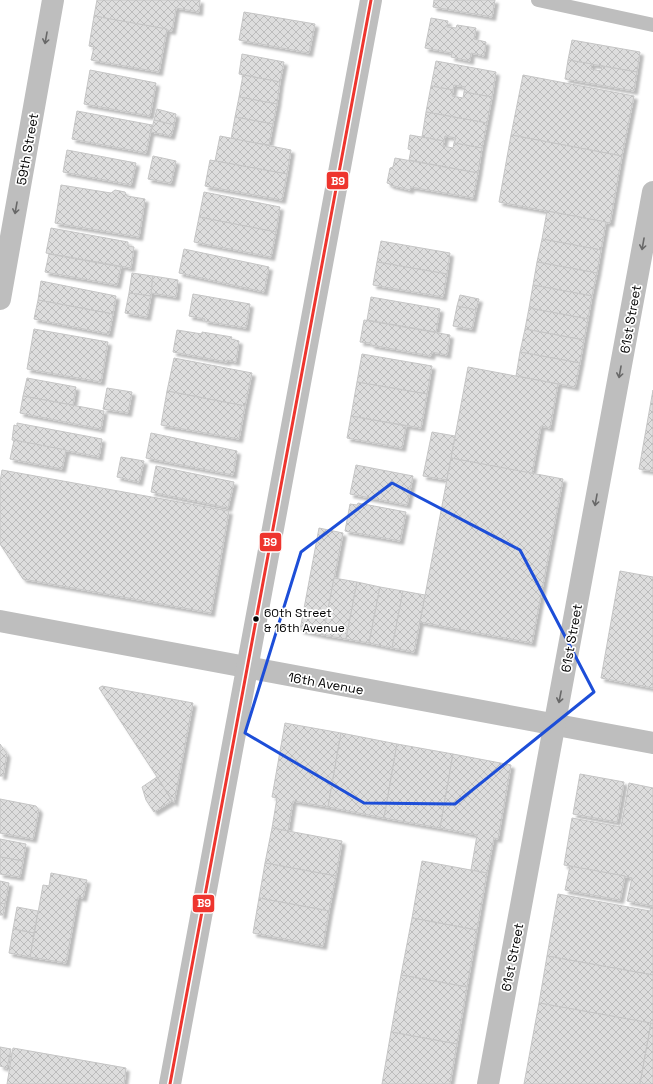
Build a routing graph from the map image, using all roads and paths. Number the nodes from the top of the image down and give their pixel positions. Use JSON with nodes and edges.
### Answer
{"nodes":[{"id":1,"x":53,"y":0,"type":"edge"},
{"id":2,"x":370,"y":0,"type":"edge"},
{"id":3,"x":538,"y":0,"type":"edge"},
{"id":4,"x":653,"y":24,"type":"edge"},
{"id":5,"x":653,"y":192,"type":"edge"},
{"id":6,"x":0,"y":299,"type":"edge"},
{"id":7,"x":0,"y":621,"type":"edge"},
{"id":8,"x":248,"y":668,"type":"junction"},
{"id":9,"x":555,"y":725,"type":"junction"},
{"id":10,"x":653,"y":743,"type":"edge"},
{"id":11,"x":170,"y":1084,"type":"edge"},
{"id":12,"x":488,"y":1084,"type":"edge"}],
"edges":[{"from":1,"to":6,"type":"street","name":"59th Street","one_way":true},
{"from":2,"to":8,"type":"street"},
{"from":3,"to":4,"type":"lane"},
{"from":5,"to":9,"type":"street","name":"61st Street","one_way":true},
{"from":7,"to":8,"type":"street","name":"16th Avenue"},
{"from":8,"to":9,"type":"street","name":"16th Avenue"},
{"from":8,"to":11,"type":"street"},
{"from":9,"to":10,"type":"street","name":"16th Avenue"},
{"from":9,"to":12,"type":"street","name":"61st Street"}]}
